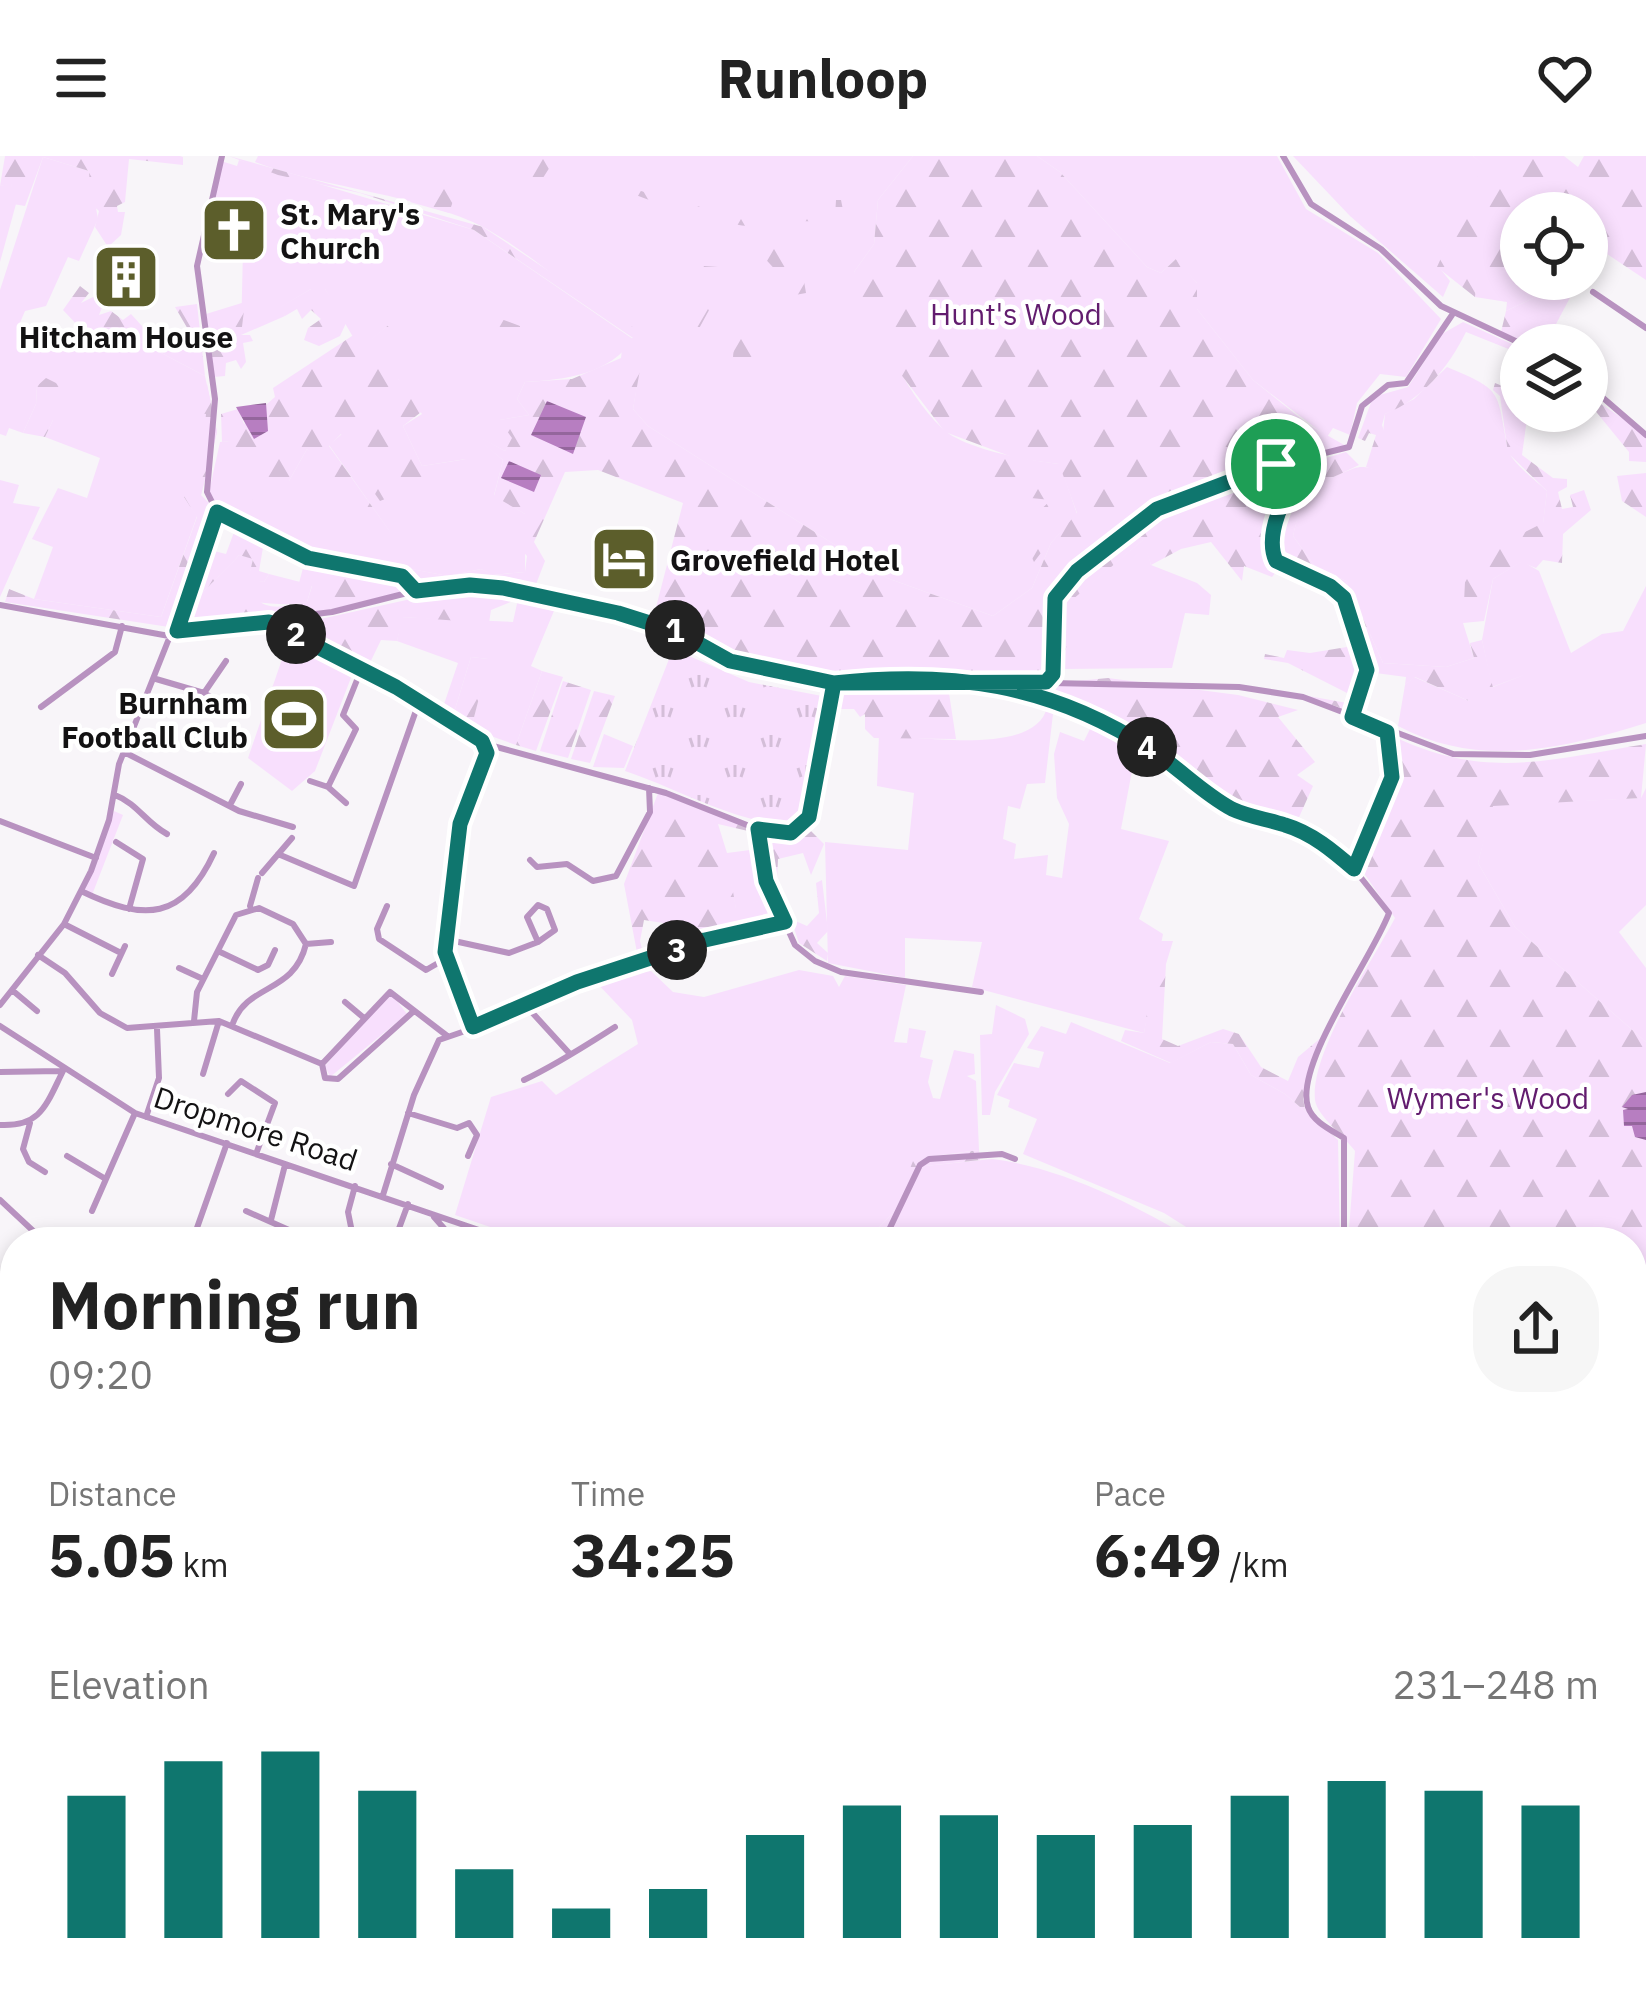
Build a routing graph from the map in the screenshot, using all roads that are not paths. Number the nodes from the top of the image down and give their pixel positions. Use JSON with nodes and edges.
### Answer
{"nodes":[{"id":1,"x":222,"y":156,"type":"edge"},
{"id":2,"x":1283,"y":156,"type":"edge"},
{"id":3,"x":1605,"y":300,"type":"edge"},
{"id":4,"x":1452,"y":315,"type":"junction"},
{"id":5,"x":1646,"y":328,"type":"edge"},
{"id":6,"x":1500,"y":335,"type":"edge"},
{"id":7,"x":1608,"y":403,"type":"edge"},
{"id":8,"x":1646,"y":435,"type":"edge"},
{"id":9,"x":1306,"y":459,"type":"junction"},
{"id":10,"x":217,"y":512,"type":"junction"},
{"id":11,"x":416,"y":591,"type":"junction"},
{"id":12,"x":0,"y":604,"type":"edge"},
{"id":13,"x":269,"y":622,"type":"junction"},
{"id":14,"x":122,"y":626,"type":"junction"},
{"id":15,"x":174,"y":634,"type":"junction"},
{"id":16,"x":226,"y":661,"type":"dead end"},
{"id":17,"x":361,"y":670,"type":"junction"},
{"id":18,"x":156,"y":679,"type":"junction"},
{"id":19,"x":995,"y":682,"type":"junction"},
{"id":20,"x":1046,"y":682,"type":"junction"},
{"id":21,"x":834,"y":683,"type":"junction"},
{"id":22,"x":204,"y":693,"type":"junction"},
{"id":23,"x":420,"y":701,"type":"junction"},
{"id":24,"x":41,"y":707,"type":"dead end"},
{"id":25,"x":232,"y":709,"type":"dead end"},
{"id":26,"x":1352,"y":717,"type":"junction"},
{"id":27,"x":1387,"y":732,"type":"junction"},
{"id":28,"x":1646,"y":736,"type":"edge"},
{"id":29,"x":490,"y":750,"type":"junction"},
{"id":30,"x":124,"y":752,"type":"junction"},
{"id":31,"x":310,"y":782,"type":"dead end"},
{"id":32,"x":241,"y":784,"type":"dead end"},
{"id":33,"x":328,"y":788,"type":"junction"},
{"id":34,"x":649,"y":788,"type":"junction"},
{"id":35,"x":115,"y":795,"type":"junction"},
{"id":36,"x":346,"y":802,"type":"dead end"},
{"id":37,"x":230,"y":805,"type":"junction"},
{"id":38,"x":0,"y":821,"type":"edge"},
{"id":39,"x":293,"y":827,"type":"dead end"},
{"id":40,"x":758,"y":829,"type":"junction"},
{"id":41,"x":167,"y":834,"type":"dead end"},
{"id":42,"x":292,"y":838,"type":"dead end"},
{"id":43,"x":116,"y":842,"type":"dead end"},
{"id":44,"x":214,"y":853,"type":"dead end"},
{"id":45,"x":278,"y":854,"type":"junction"},
{"id":46,"x":96,"y":858,"type":"junction"},
{"id":47,"x":530,"y":860,"type":"dead end"},
{"id":48,"x":1354,"y":869,"type":"junction"},
{"id":49,"x":81,"y":891,"type":"junction"},
{"id":50,"x":387,"y":906,"type":"dead end"},
{"id":51,"x":250,"y":907,"type":"junction"},
{"id":52,"x":129,"y":909,"type":"junction"},
{"id":53,"x":785,"y":922,"type":"junction"},
{"id":54,"x":64,"y":923,"type":"junction"},
{"id":55,"x":445,"y":939,"type":"junction"},
{"id":56,"x":538,"y":942,"type":"junction"},
{"id":57,"x":331,"y":943,"type":"dead end"},
{"id":58,"x":306,"y":944,"type":"junction"},
{"id":59,"x":275,"y":950,"type":"dead end"},
{"id":60,"x":218,"y":951,"type":"junction"},
{"id":61,"x":38,"y":955,"type":"junction"},
{"id":62,"x":446,"y":958,"type":"junction"},
{"id":63,"x":179,"y":968,"type":"dead end"},
{"id":64,"x":112,"y":974,"type":"dead end"},
{"id":65,"x":204,"y":979,"type":"junction"},
{"id":66,"x":12,"y":990,"type":"junction"},
{"id":67,"x":981,"y":992,"type":"dead end"},
{"id":68,"x":345,"y":1002,"type":"dead end"},
{"id":69,"x":0,"y":1005,"type":"edge"},
{"id":70,"x":36,"y":1007,"type":"dead end"},
{"id":71,"x":527,"y":1007,"type":"junction"},
{"id":72,"x":414,"y":1011,"type":"junction"},
{"id":73,"x":364,"y":1018,"type":"junction"},
{"id":74,"x":194,"y":1021,"type":"junction"},
{"id":75,"x":219,"y":1021,"type":"junction"},
{"id":76,"x":233,"y":1024,"type":"junction"},
{"id":77,"x":0,"y":1026,"type":"edge"},
{"id":78,"x":473,"y":1027,"type":"junction"},
{"id":79,"x":615,"y":1027,"type":"dead end"},
{"id":80,"x":157,"y":1029,"type":"junction"},
{"id":81,"x":443,"y":1038,"type":"junction"},
{"id":82,"x":569,"y":1054,"type":"junction"},
{"id":83,"x":322,"y":1064,"type":"junction"},
{"id":84,"x":50,"y":1067,"type":"junction"},
{"id":85,"x":63,"y":1071,"type":"junction"},
{"id":86,"x":0,"y":1072,"type":"edge"},
{"id":87,"x":202,"y":1074,"type":"dead end"},
{"id":88,"x":524,"y":1080,"type":"dead end"},
{"id":89,"x":228,"y":1094,"type":"dead end"},
{"id":90,"x":135,"y":1113,"type":"junction"},
{"id":91,"x":408,"y":1113,"type":"junction"},
{"id":92,"x":463,"y":1114,"type":"dead end"},
{"id":93,"x":146,"y":1117,"type":"junction"},
{"id":94,"x":30,"y":1123,"type":"junction"},
{"id":95,"x":469,"y":1123,"type":"junction"},
{"id":96,"x":0,"y":1125,"type":"edge"},
{"id":97,"x":226,"y":1143,"type":"junction"},
{"id":98,"x":256,"y":1154,"type":"junction"},
{"id":99,"x":67,"y":1156,"type":"dead end"},
{"id":100,"x":468,"y":1156,"type":"dead end"},
{"id":101,"x":1015,"y":1159,"type":"dead end"},
{"id":102,"x":391,"y":1164,"type":"junction"},
{"id":103,"x":285,"y":1165,"type":"junction"},
{"id":104,"x":45,"y":1172,"type":"dead end"},
{"id":105,"x":104,"y":1178,"type":"junction"},
{"id":106,"x":355,"y":1186,"type":"junction"},
{"id":107,"x":441,"y":1187,"type":"dead end"},
{"id":108,"x":383,"y":1195,"type":"junction"},
{"id":109,"x":0,"y":1200,"type":"edge"},
{"id":110,"x":408,"y":1204,"type":"junction"},
{"id":111,"x":92,"y":1211,"type":"dead end"},
{"id":112,"x":246,"y":1211,"type":"dead end"},
{"id":113,"x":432,"y":1214,"type":"junction"},
{"id":114,"x":271,"y":1220,"type":"junction"},
{"id":115,"x":459,"y":1223,"type":"junction"},
{"id":116,"x":25,"y":1227,"type":"edge"},
{"id":117,"x":197,"y":1227,"type":"edge"},
{"id":118,"x":284,"y":1227,"type":"edge"},
{"id":119,"x":351,"y":1227,"type":"edge"},
{"id":120,"x":400,"y":1227,"type":"edge"},
{"id":121,"x":443,"y":1227,"type":"edge"},
{"id":122,"x":457,"y":1227,"type":"edge"},
{"id":123,"x":471,"y":1227,"type":"edge"},
{"id":124,"x":890,"y":1227,"type":"edge"},
{"id":125,"x":1344,"y":1227,"type":"edge"}],
"edges":[{"from":1,"to":10,"type":"street"},
{"from":2,"to":4,"type":"street"},
{"from":3,"to":5,"type":"street"},
{"from":4,"to":6,"type":"street"},
{"from":4,"to":9,"type":"street"},
{"from":7,"to":8,"type":"street"},
{"from":9,"to":20,"type":"street"},
{"from":9,"to":26,"type":"street"},
{"from":10,"to":11,"type":"street"},
{"from":10,"to":15,"type":"street"},
{"from":11,"to":13,"type":"street"},
{"from":11,"to":21,"type":"street"},
{"from":12,"to":14,"type":"street"},
{"from":13,"to":15,"type":"street"},
{"from":13,"to":17,"type":"street"},
{"from":14,"to":15,"type":"street"},
{"from":14,"to":24,"type":"street"},
{"from":15,"to":18,"type":"street"},
{"from":16,"to":22,"type":"street"},
{"from":17,"to":23,"type":"street"},
{"from":17,"to":33,"type":"street"},
{"from":18,"to":22,"type":"street"},
{"from":18,"to":30,"type":"street"},
{"from":19,"to":20,"type":"street"},
{"from":19,"to":21,"type":"street"},
{"from":19,"to":48,"type":"street"},
{"from":20,"to":26,"type":"street"},
{"from":21,"to":40,"type":"street"},
{"from":22,"to":25,"type":"street"},
{"from":23,"to":29,"type":"street"},
{"from":23,"to":45,"type":"street"},
{"from":26,"to":27,"type":"street"},
{"from":27,"to":28,"type":"street"},
{"from":27,"to":48,"type":"street"},
{"from":29,"to":34,"type":"street"},
{"from":29,"to":55,"type":"street"},
{"from":30,"to":35,"type":"street"},
{"from":30,"to":37,"type":"street"},
{"from":31,"to":33,"type":"street"},
{"from":32,"to":37,"type":"street"},
{"from":33,"to":36,"type":"street"},
{"from":34,"to":40,"type":"street"},
{"from":34,"to":47,"type":"street"},
{"from":35,"to":41,"type":"street"},
{"from":35,"to":46,"type":"street"},
{"from":37,"to":39,"type":"street"},
{"from":38,"to":46,"type":"street"},
{"from":40,"to":53,"type":"street"},
{"from":42,"to":45,"type":"street"},
{"from":43,"to":52,"type":"street"},
{"from":44,"to":52,"type":"street"},
{"from":45,"to":51,"type":"street"},
{"from":46,"to":49,"type":"street"},
{"from":48,"to":125,"type":"street"},
{"from":49,"to":52,"type":"street"},
{"from":49,"to":54,"type":"street"},
{"from":50,"to":62,"type":"street"},
{"from":51,"to":58,"type":"street"},
{"from":51,"to":60,"type":"street"},
{"from":53,"to":67,"type":"street"},
{"from":53,"to":71,"type":"street"},
{"from":54,"to":61,"type":"street"},
{"from":54,"to":64,"type":"street"},
{"from":55,"to":56,"type":"street"},
{"from":55,"to":62,"type":"street"},
{"from":56,"to":56,"type":"street"},
{"from":57,"to":58,"type":"street"},
{"from":58,"to":76,"type":"street"},
{"from":59,"to":60,"type":"street"},
{"from":60,"to":65,"type":"street"},
{"from":61,"to":66,"type":"street"},
{"from":61,"to":80,"type":"street"},
{"from":62,"to":78,"type":"street"},
{"from":63,"to":65,"type":"street"},
{"from":65,"to":74,"type":"street"},
{"from":66,"to":69,"type":"street"},
{"from":66,"to":70,"type":"street"},
{"from":68,"to":73,"type":"street"},
{"from":71,"to":78,"type":"street"},
{"from":71,"to":82,"type":"street"},
{"from":72,"to":73,"type":"street"},
{"from":72,"to":81,"type":"street"},
{"from":72,"to":83,"type":"street"},
{"from":73,"to":83,"type":"street"},
{"from":74,"to":75,"type":"street"},
{"from":74,"to":80,"type":"street"},
{"from":75,"to":76,"type":"street"},
{"from":75,"to":87,"type":"street"},
{"from":76,"to":83,"type":"street"},
{"from":77,"to":84,"type":"street","name":"Dropmore Road"},
{"from":78,"to":81,"type":"street"},
{"from":79,"to":82,"type":"street"},
{"from":80,"to":93,"type":"street"},
{"from":81,"to":91,"type":"street"},
{"from":82,"to":88,"type":"street"},
{"from":84,"to":85,"type":"street","name":"Dropmore Road"},
{"from":84,"to":86,"type":"street"},
{"from":85,"to":90,"type":"street","name":"Dropmore Road"},
{"from":85,"to":94,"type":"street"},
{"from":89,"to":98,"type":"street"},
{"from":90,"to":93,"type":"street","name":"Dropmore Road"},
{"from":90,"to":105,"type":"street"},
{"from":91,"to":95,"type":"street"},
{"from":91,"to":102,"type":"street"},
{"from":92,"to":95,"type":"street"},
{"from":93,"to":97,"type":"street","name":"Dropmore Road"},
{"from":94,"to":96,"type":"street"},
{"from":94,"to":104,"type":"street"},
{"from":95,"to":100,"type":"street"},
{"from":97,"to":98,"type":"street","name":"Dropmore Road"},
{"from":97,"to":117,"type":"street"},
{"from":98,"to":103,"type":"street","name":"Dropmore Road"},
{"from":99,"to":105,"type":"street"},
{"from":101,"to":124,"type":"street"},
{"from":102,"to":107,"type":"street"},
{"from":102,"to":108,"type":"street"},
{"from":103,"to":106,"type":"street","name":"Dropmore Road"},
{"from":103,"to":114,"type":"street"},
{"from":105,"to":111,"type":"street"},
{"from":106,"to":108,"type":"street","name":"Dropmore Road"},
{"from":106,"to":119,"type":"street"},
{"from":108,"to":110,"type":"street","name":"Dropmore Road"},
{"from":109,"to":116,"type":"street"},
{"from":110,"to":113,"type":"street","name":"Dropmore Road"},
{"from":110,"to":120,"type":"street"},
{"from":112,"to":114,"type":"street"},
{"from":113,"to":115,"type":"street","name":"Dropmore Road"},
{"from":113,"to":121,"type":"street"},
{"from":114,"to":118,"type":"street"},
{"from":115,"to":122,"type":"street"},
{"from":115,"to":123,"type":"street","name":"Dropmore Road"}]}
